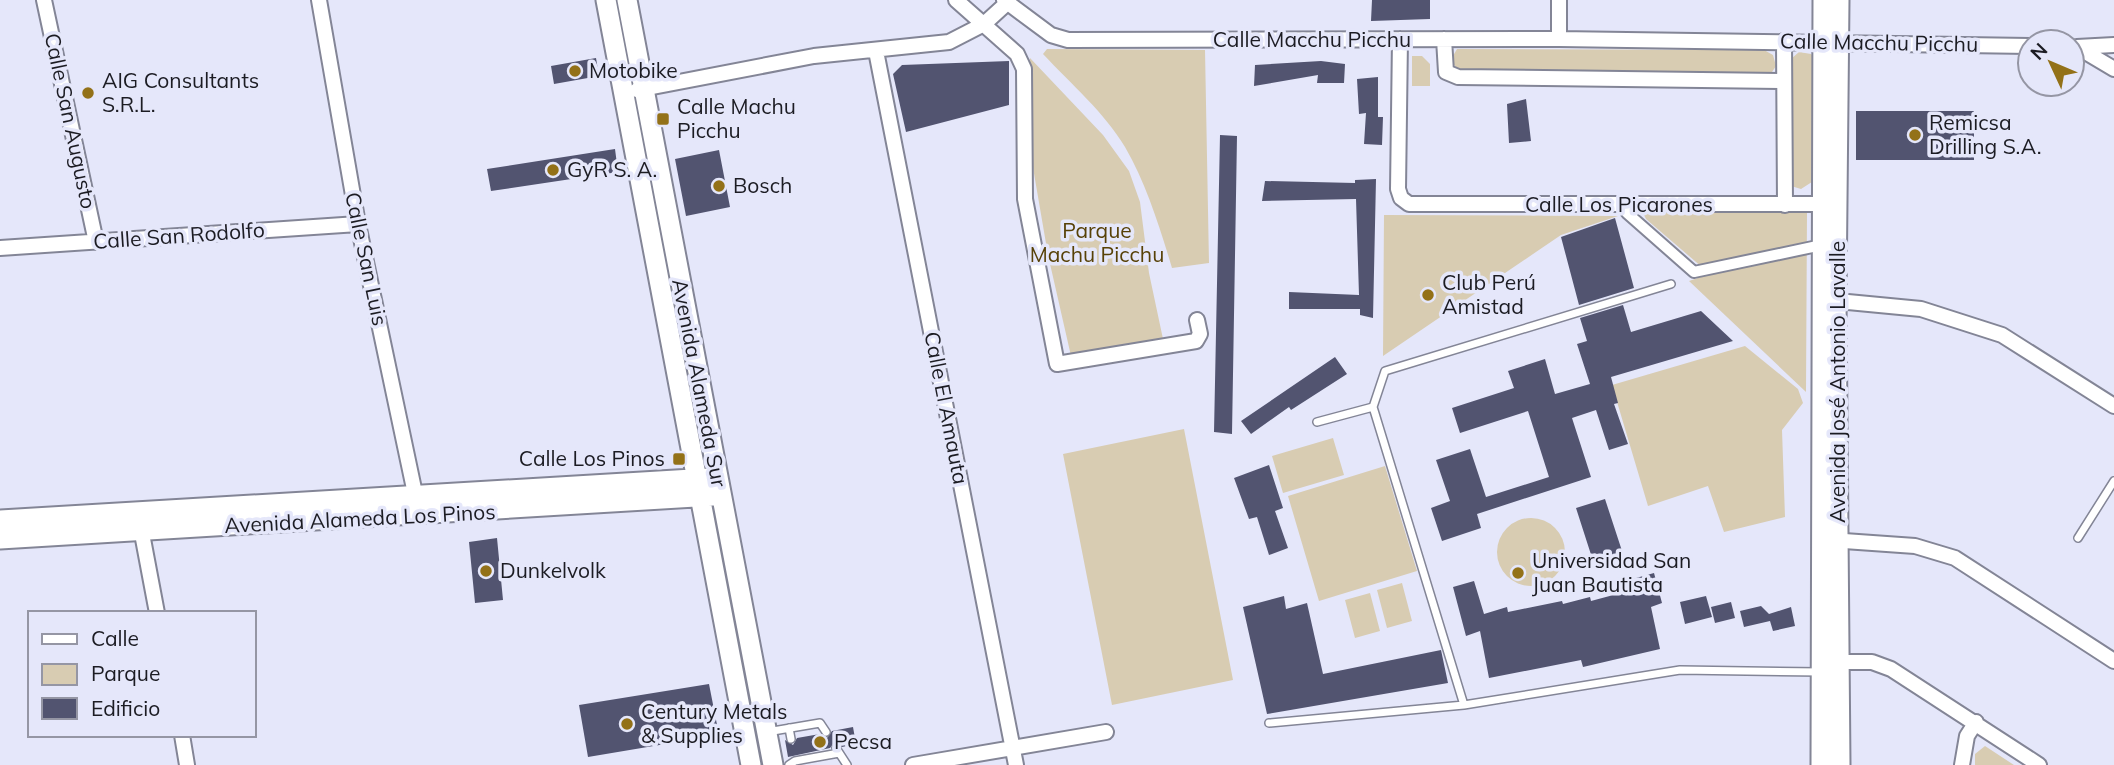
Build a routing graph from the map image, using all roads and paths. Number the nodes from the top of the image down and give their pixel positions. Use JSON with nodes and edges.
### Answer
{"nodes":[{"id":1,"x":44,"y":0,"type":"edge"},
{"id":2,"x":319,"y":0,"type":"edge"},
{"id":3,"x":606,"y":0,"type":"edge"},
{"id":4,"x":627,"y":0,"type":"edge"},
{"id":5,"x":956,"y":0,"type":"edge"},
{"id":6,"x":1559,"y":0,"type":"edge"},
{"id":7,"x":1824,"y":0,"type":"edge"},
{"id":8,"x":1839,"y":0,"type":"edge"},
{"id":9,"x":1006,"y":1,"type":"edge"},
{"id":10,"x":984,"y":24,"type":"junction"},
{"id":11,"x":1400,"y":39,"type":"junction"},
{"id":12,"x":1444,"y":39,"type":"junction"},
{"id":13,"x":1559,"y":40,"type":"junction"},
{"id":14,"x":1784,"y":41,"type":"junction"},
{"id":15,"x":1831,"y":41,"type":"junction"},
{"id":16,"x":2114,"y":45,"type":"edge"},
{"id":17,"x":2016,"y":46,"type":"edge"},
{"id":18,"x":2086,"y":46,"type":"edge"},
{"id":19,"x":876,"y":51,"type":"junction"},
{"id":20,"x":2086,"y":54,"type":"edge"},
{"id":21,"x":2114,"y":69,"type":"edge"},
{"id":22,"x":1782,"y":80,"type":"junction"},
{"id":23,"x":643,"y":88,"type":"junction"},
{"id":24,"x":623,"y":92,"type":"junction"},
{"id":25,"x":1831,"y":204,"type":"junction"},
{"id":26,"x":1629,"y":205,"type":"junction"},
{"id":27,"x":1785,"y":205,"type":"junction"},
{"id":28,"x":358,"y":224,"type":"junction"},
{"id":29,"x":96,"y":242,"type":"junction"},
{"id":30,"x":1822,"y":245,"type":"junction"},
{"id":31,"x":0,"y":248,"type":"edge"},
{"id":32,"x":1671,"y":284,"type":"dead end"},
{"id":33,"x":1829,"y":300,"type":"junction"},
{"id":34,"x":1197,"y":320,"type":"dead end"},
{"id":35,"x":2114,"y":406,"type":"edge"},
{"id":36,"x":1373,"y":407,"type":"junction"},
{"id":37,"x":1317,"y":422,"type":"dead end"},
{"id":38,"x":2114,"y":481,"type":"edge"},
{"id":39,"x":709,"y":487,"type":"junction"},
{"id":40,"x":415,"y":496,"type":"junction"},
{"id":41,"x":138,"y":511,"type":"junction"},
{"id":42,"x":419,"y":516,"type":"junction"},
{"id":43,"x":0,"y":520,"type":"edge"},
{"id":44,"x":141,"y":532,"type":"junction"},
{"id":45,"x":2078,"y":538,"type":"dead end"},
{"id":46,"x":0,"y":539,"type":"edge"},
{"id":47,"x":1830,"y":540,"type":"junction"},
{"id":48,"x":157,"y":611,"type":"edge"},
{"id":49,"x":2114,"y":661,"type":"edge"},
{"id":50,"x":1828,"y":665,"type":"junction"},
{"id":51,"x":1464,"y":705,"type":"junction"},
{"id":52,"x":1976,"y":722,"type":"junction"},
{"id":53,"x":1269,"y":723,"type":"dead end"},
{"id":54,"x":789,"y":728,"type":"junction"},
{"id":55,"x":767,"y":732,"type":"junction"},
{"id":56,"x":826,"y":732,"type":"dead end"},
{"id":57,"x":1107,"y":732,"type":"dead end"},
{"id":58,"x":182,"y":737,"type":"edge"},
{"id":59,"x":791,"y":739,"type":"dead end"},
{"id":60,"x":1012,"y":746,"type":"junction"},
{"id":61,"x":793,"y":762,"type":"edge"},
{"id":62,"x":1820,"y":762,"type":"edge"},
{"id":63,"x":187,"y":765,"type":"edge"},
{"id":64,"x":751,"y":765,"type":"edge"},
{"id":65,"x":773,"y":765,"type":"edge"},
{"id":66,"x":847,"y":765,"type":"edge"},
{"id":67,"x":913,"y":765,"type":"edge"},
{"id":68,"x":1016,"y":765,"type":"edge"},
{"id":69,"x":1840,"y":765,"type":"edge"},
{"id":70,"x":1962,"y":765,"type":"edge"},
{"id":71,"x":2039,"y":765,"type":"edge"}],
"edges":[{"from":1,"to":29,"type":"street","name":"Calle San Augusto"},
{"from":2,"to":28,"type":"street","name":"Calle San Luis"},
{"from":3,"to":24,"type":"main road","name":"Avenida Alameda Sur"},
{"from":4,"to":23,"type":"main road","name":"Avenida Alameda Sur"},
{"from":5,"to":10,"type":"street"},
{"from":6,"to":13,"type":"street"},
{"from":7,"to":15,"type":"main road","name":"Avenida José Antonio Lavalle"},
{"from":8,"to":15,"type":"main road","name":"Avenida José Antonio Lavalle"},
{"from":9,"to":10,"type":"street","name":"Calle Macchu Picchu"},
{"from":9,"to":11,"type":"street","name":"Calle Macchu Picchu"},
{"from":10,"to":19,"type":"street","name":"Calle Macchu Picchu"},
{"from":10,"to":34,"type":"street"},
{"from":11,"to":12,"type":"street","name":"Calle Macchu Picchu"},
{"from":11,"to":26,"type":"street","name":"Calle Los Picarones"},
{"from":12,"to":13,"type":"street","name":"Calle Macchu Picchu"},
{"from":12,"to":22,"type":"street"},
{"from":13,"to":14,"type":"street","name":"Calle Macchu Picchu"},
{"from":14,"to":15,"type":"street","name":"Calle Macchu Picchu"},
{"from":14,"to":22,"type":"street"},
{"from":15,"to":17,"type":"street","name":"Calle Macchu Picchu"},
{"from":15,"to":25,"type":"main road","name":"Avenida José Antonio Lavalle"},
{"from":16,"to":18,"type":"street"},
{"from":19,"to":23,"type":"street","name":"Calle Macchu Picchu"},
{"from":19,"to":60,"type":"street","name":"Calle El Amauta"},
{"from":20,"to":21,"type":"street"},
{"from":22,"to":27,"type":"street"},
{"from":23,"to":24,"type":"street","name":"Calle Macchu Picchu"},
{"from":23,"to":39,"type":"main road","name":"Avenida Alameda Sur"},
{"from":24,"to":39,"type":"main road","name":"Avenida Alameda Sur"},
{"from":25,"to":27,"type":"street","name":"Calle Los Picarones"},
{"from":25,"to":30,"type":"main road","name":"Avenida José Antonio Lavalle"},
{"from":25,"to":33,"type":"main road","name":"Avenida José Antonio Lavalle"},
{"from":26,"to":27,"type":"street","name":"Calle Los Picarones"},
{"from":26,"to":30,"type":"street"},
{"from":28,"to":29,"type":"street","name":"Calle San Rodolfo"},
{"from":28,"to":40,"type":"street","name":"Calle San Luis"},
{"from":29,"to":31,"type":"street","name":"Calle San Rodolfo"},
{"from":30,"to":33,"type":"main road","name":"Avenida José Antonio Lavalle"},
{"from":32,"to":36,"type":"lane"},
{"from":33,"to":35,"type":"street"},
{"from":33,"to":47,"type":"main road","name":"Avenida José Antonio Lavalle"},
{"from":36,"to":37,"type":"lane"},
{"from":36,"to":51,"type":"lane"},
{"from":38,"to":45,"type":"lane"},
{"from":39,"to":40,"type":"main road","name":"Avenida Alameda Los Pinos"},
{"from":39,"to":42,"type":"main road","name":"Avenida Alameda Los Pinos"},
{"from":39,"to":55,"type":"main road","name":"Avenida Alameda Sur"},
{"from":39,"to":64,"type":"main road","name":"Avenida Alameda Sur"},
{"from":40,"to":41,"type":"main road","name":"Avenida Alameda Los Pinos"},
{"from":40,"to":42,"type":"street","name":"Calle San Luis"},
{"from":41,"to":43,"type":"main road","name":"Avenida Alameda Los Pinos"},
{"from":41,"to":44,"type":"street"},
{"from":42,"to":44,"type":"main road","name":"Avenida Alameda Los Pinos"},
{"from":44,"to":46,"type":"main road","name":"Avenida Alameda Los Pinos"},
{"from":44,"to":48,"type":"street"},
{"from":47,"to":49,"type":"street"},
{"from":47,"to":50,"type":"main road","name":"Avenida José Antonio Lavalle"},
{"from":50,"to":51,"type":"lane"},
{"from":50,"to":52,"type":"street"},
{"from":50,"to":62,"type":"main road","name":"Avenida José Antonio Lavalle"},
{"from":50,"to":69,"type":"main road","name":"Avenida José Antonio Lavalle"},
{"from":51,"to":53,"type":"lane"},
{"from":52,"to":70,"type":"street"},
{"from":52,"to":71,"type":"street"},
{"from":54,"to":55,"type":"lane"},
{"from":54,"to":56,"type":"lane"},
{"from":54,"to":59,"type":"lane"},
{"from":55,"to":65,"type":"main road","name":"Avenida Alameda Sur"},
{"from":57,"to":60,"type":"street"},
{"from":58,"to":63,"type":"street"},
{"from":60,"to":67,"type":"street"},
{"from":60,"to":68,"type":"street","name":"Calle El Amauta"},
{"from":61,"to":66,"type":"lane"}]}
